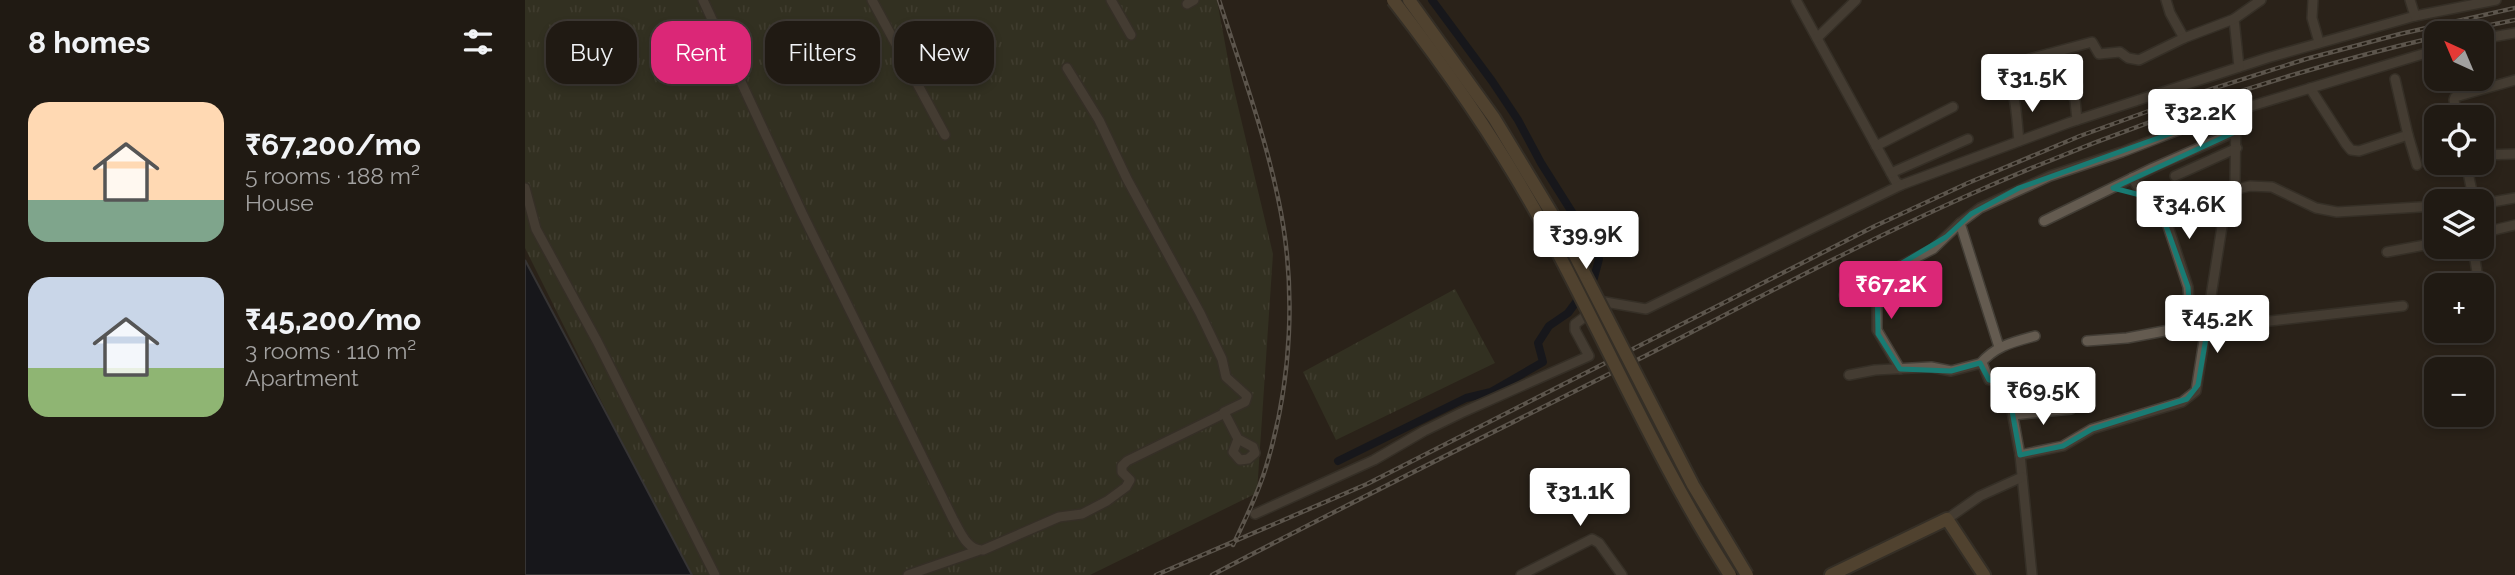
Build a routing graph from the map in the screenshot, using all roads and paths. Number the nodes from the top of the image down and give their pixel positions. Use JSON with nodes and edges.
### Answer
{"nodes":[{"id":1,"x":702,"y":0,"type":"edge"},
{"id":2,"x":872,"y":0,"type":"edge"},
{"id":3,"x":1111,"y":0,"type":"edge"},
{"id":4,"x":1393,"y":0,"type":"edge"},
{"id":5,"x":1409,"y":0,"type":"edge"},
{"id":6,"x":1795,"y":0,"type":"edge"},
{"id":7,"x":1856,"y":0,"type":"edge"},
{"id":8,"x":2166,"y":0,"type":"edge"},
{"id":9,"x":2313,"y":0,"type":"edge"},
{"id":10,"x":2410,"y":0,"type":"edge"},
{"id":11,"x":2496,"y":0,"type":"edge"},
{"id":12,"x":2259,"y":1,"type":"edge"},
{"id":13,"x":1845,"y":4,"type":"edge"},
{"id":14,"x":2415,"y":16,"type":"junction"},
{"id":15,"x":2234,"y":19,"type":"junction"},
{"id":16,"x":2515,"y":33,"type":"edge"},
{"id":17,"x":1131,"y":35,"type":"dead end"},
{"id":18,"x":2494,"y":37,"type":"edge"},
{"id":19,"x":1817,"y":38,"type":"junction"},
{"id":20,"x":2184,"y":38,"type":"junction"},
{"id":21,"x":2319,"y":42,"type":"junction"},
{"id":22,"x":2048,"y":54,"type":"junction"},
{"id":23,"x":2424,"y":54,"type":"edge"},
{"id":24,"x":2029,"y":59,"type":"dead end"},
{"id":25,"x":2239,"y":67,"type":"junction"},
{"id":26,"x":1067,"y":68,"type":"dead end"},
{"id":27,"x":2395,"y":79,"type":"dead end"},
{"id":28,"x":2515,"y":80,"type":"edge"},
{"id":29,"x":2310,"y":88,"type":"junction"},
{"id":30,"x":2013,"y":93,"type":"dead end"},
{"id":31,"x":2455,"y":105,"type":"edge"},
{"id":32,"x":1953,"y":107,"type":"dead end"},
{"id":33,"x":2236,"y":110,"type":"junction"},
{"id":34,"x":2077,"y":120,"type":"junction"},
{"id":35,"x":2235,"y":132,"type":"junction"},
{"id":36,"x":945,"y":135,"type":"dead end"},
{"id":37,"x":2408,"y":135,"type":"junction"},
{"id":38,"x":1968,"y":139,"type":"dead end"},
{"id":39,"x":2019,"y":141,"type":"junction"},
{"id":40,"x":1876,"y":146,"type":"junction"},
{"id":41,"x":2237,"y":148,"type":"junction"},
{"id":42,"x":2515,"y":154,"type":"edge"},
{"id":43,"x":2494,"y":155,"type":"edge"},
{"id":44,"x":2417,"y":166,"type":"dead end"},
{"id":45,"x":1891,"y":173,"type":"junction"},
{"id":46,"x":2175,"y":176,"type":"dead end"},
{"id":47,"x":2132,"y":178,"type":"junction"},
{"id":48,"x":1901,"y":185,"type":"junction"},
{"id":49,"x":525,"y":188,"type":"edge"},
{"id":50,"x":2233,"y":190,"type":"junction"},
{"id":51,"x":2515,"y":198,"type":"edge"},
{"id":52,"x":2494,"y":202,"type":"edge"},
{"id":53,"x":2424,"y":207,"type":"edge"},
{"id":54,"x":2044,"y":221,"type":"dead end"},
{"id":55,"x":1960,"y":223,"type":"junction"},
{"id":56,"x":2515,"y":225,"type":"edge"},
{"id":57,"x":2494,"y":230,"type":"edge"},
{"id":58,"x":2424,"y":245,"type":"edge"},
{"id":59,"x":2387,"y":252,"type":"dead end"},
{"id":60,"x":1877,"y":278,"type":"junction"},
{"id":61,"x":1844,"y":296,"type":"dead end"},
{"id":62,"x":2403,"y":306,"type":"dead end"},
{"id":63,"x":2191,"y":326,"type":"junction"},
{"id":64,"x":2208,"y":326,"type":"junction"},
{"id":65,"x":2035,"y":335,"type":"dead end"},
{"id":66,"x":2087,"y":341,"type":"dead end"},
{"id":67,"x":1999,"y":347,"type":"junction"},
{"id":68,"x":1980,"y":364,"type":"junction"},
{"id":69,"x":1901,"y":369,"type":"junction"},
{"id":70,"x":1849,"y":375,"type":"dead end"},
{"id":71,"x":2071,"y":409,"type":"dead end"},
{"id":72,"x":1225,"y":413,"type":"junction"},
{"id":73,"x":2013,"y":415,"type":"junction"},
{"id":74,"x":1238,"y":439,"type":"dead end"},
{"id":75,"x":2020,"y":455,"type":"junction"},
{"id":76,"x":2022,"y":477,"type":"junction"},
{"id":77,"x":1255,"y":514,"type":"dead end"},
{"id":78,"x":1947,"y":519,"type":"junction"},
{"id":79,"x":977,"y":551,"type":"junction"},
{"id":80,"x":715,"y":575,"type":"edge"},
{"id":81,"x":908,"y":575,"type":"edge"},
{"id":82,"x":1521,"y":575,"type":"edge"},
{"id":83,"x":1622,"y":575,"type":"edge"},
{"id":84,"x":1730,"y":575,"type":"edge"},
{"id":85,"x":1747,"y":575,"type":"edge"},
{"id":86,"x":1831,"y":575,"type":"edge"},
{"id":87,"x":1984,"y":575,"type":"edge"},
{"id":88,"x":2032,"y":575,"type":"edge"}],
"edges":[{"from":1,"to":79,"type":"street"},
{"from":2,"to":36,"type":"street"},
{"from":3,"to":17,"type":"street"},
{"from":4,"to":84,"type":"main road","bridge":true},
{"from":5,"to":85,"type":"main road","bridge":true},
{"from":6,"to":19,"type":"street"},
{"from":7,"to":13,"type":"street"},
{"from":8,"to":20,"type":"street"},
{"from":9,"to":21,"type":"street"},
{"from":10,"to":14,"type":"street"},
{"from":11,"to":14,"type":"street"},
{"from":12,"to":15,"type":"street"},
{"from":13,"to":19,"type":"street"},
{"from":14,"to":21,"type":"street"},
{"from":15,"to":20,"type":"street"},
{"from":15,"to":25,"type":"street"},
{"from":16,"to":18,"type":"street"},
{"from":19,"to":40,"type":"street"},
{"from":20,"to":22,"type":"street"},
{"from":21,"to":25,"type":"street"},
{"from":22,"to":24,"type":"street"},
{"from":22,"to":34,"type":"street"},
{"from":23,"to":29,"type":"street"},
{"from":25,"to":34,"type":"street"},
{"from":26,"to":72,"type":"street"},
{"from":27,"to":37,"type":"street"},
{"from":28,"to":31,"type":"street"},
{"from":29,"to":33,"type":"street"},
{"from":29,"to":37,"type":"street"},
{"from":30,"to":39,"type":"street"},
{"from":32,"to":40,"type":"street"},
{"from":33,"to":35,"type":"street"},
{"from":33,"to":55,"type":"street"},
{"from":34,"to":39,"type":"street"},
{"from":35,"to":41,"type":"street"},
{"from":35,"to":47,"type":"street"},
{"from":37,"to":44,"type":"street"},
{"from":38,"to":45,"type":"street"},
{"from":39,"to":48,"type":"street"},
{"from":40,"to":45,"type":"street"},
{"from":41,"to":46,"type":"street"},
{"from":41,"to":50,"type":"street"},
{"from":42,"to":43,"type":"street"},
{"from":45,"to":48,"type":"street"},
{"from":47,"to":54,"type":"street"},
{"from":47,"to":63,"type":"street"},
{"from":48,"to":77,"type":"street"},
{"from":49,"to":80,"type":"street"},
{"from":50,"to":53,"type":"street"},
{"from":50,"to":64,"type":"street"},
{"from":51,"to":52,"type":"street"},
{"from":55,"to":60,"type":"street"},
{"from":55,"to":67,"type":"street"},
{"from":56,"to":57,"type":"street"},
{"from":58,"to":59,"type":"street"},
{"from":60,"to":61,"type":"street"},
{"from":60,"to":69,"type":"street"},
{"from":62,"to":64,"type":"street"},
{"from":63,"to":64,"type":"street"},
{"from":63,"to":66,"type":"street"},
{"from":64,"to":75,"type":"street"},
{"from":65,"to":67,"type":"street"},
{"from":67,"to":68,"type":"street"},
{"from":68,"to":69,"type":"street"},
{"from":68,"to":73,"type":"street"},
{"from":69,"to":70,"type":"street"},
{"from":71,"to":73,"type":"street"},
{"from":72,"to":74,"type":"street"},
{"from":72,"to":79,"type":"street"},
{"from":73,"to":75,"type":"street"},
{"from":75,"to":76,"type":"street"},
{"from":76,"to":78,"type":"street"},
{"from":76,"to":88,"type":"street"},
{"from":78,"to":86,"type":"main road"},
{"from":78,"to":87,"type":"main road"},
{"from":79,"to":81,"type":"street"},
{"from":82,"to":83,"type":"street"}]}
